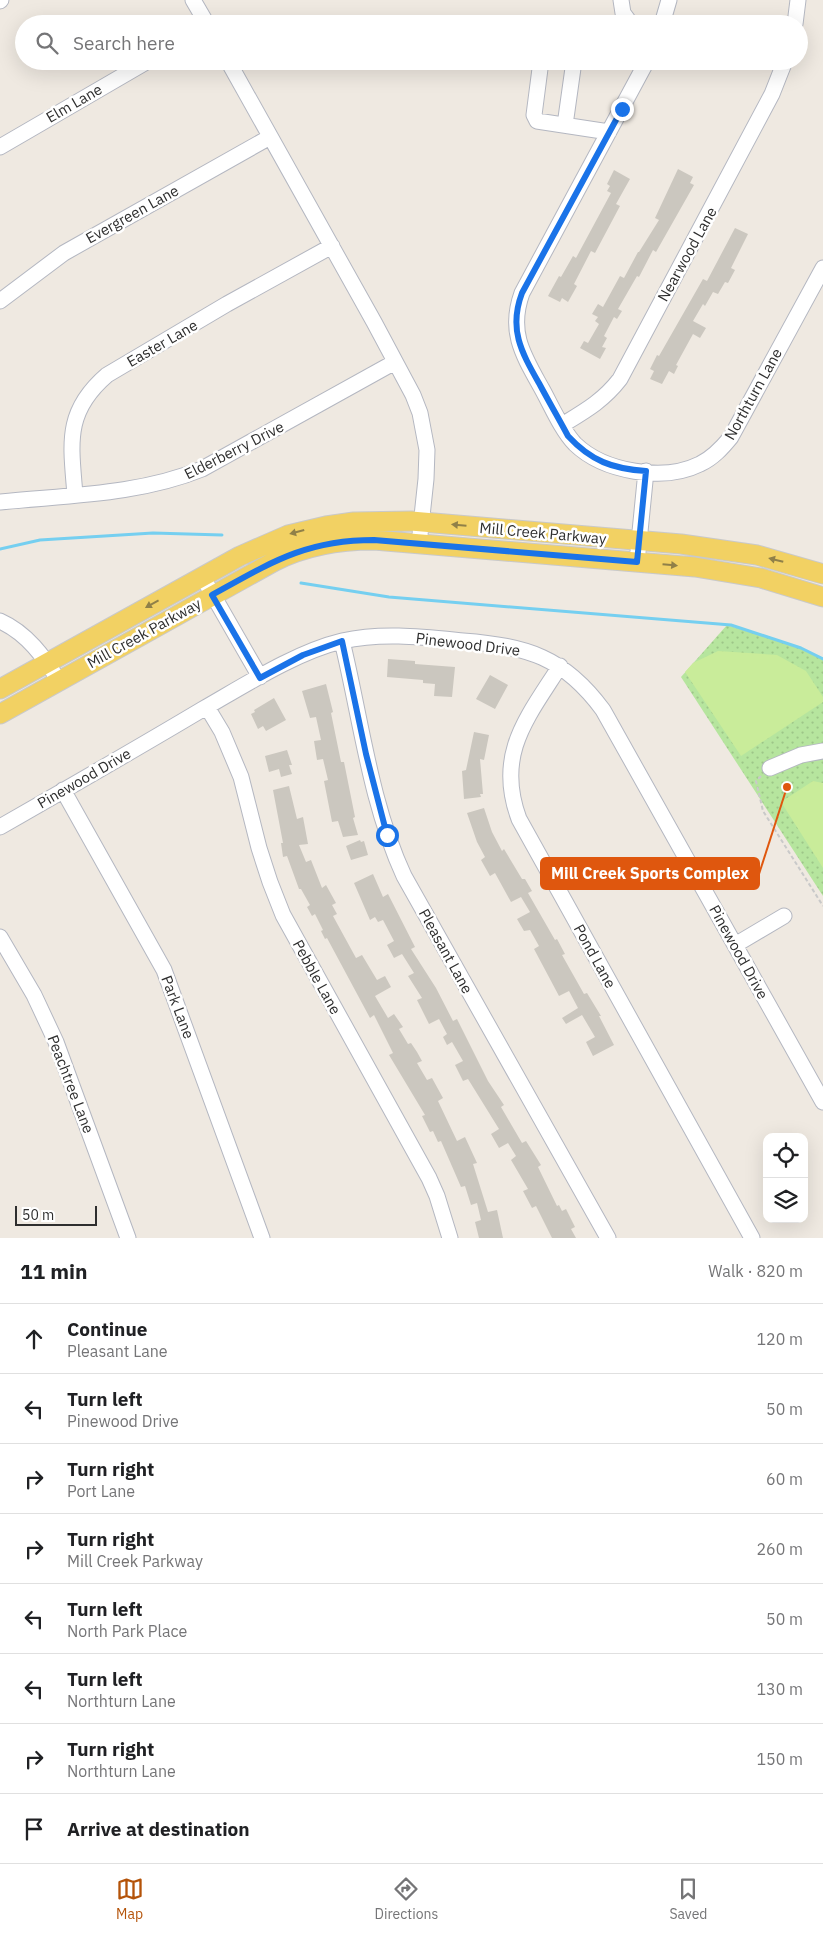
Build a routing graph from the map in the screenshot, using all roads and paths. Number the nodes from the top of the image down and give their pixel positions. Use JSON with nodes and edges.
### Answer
{"nodes":[{"id":1,"x":193,"y":0,"type":"edge"},
{"id":2,"x":621,"y":0,"type":"edge"},
{"id":3,"x":669,"y":0,"type":"edge"},
{"id":4,"x":798,"y":0,"type":"edge"},
{"id":5,"x":202,"y":15,"type":"edge"},
{"id":6,"x":624,"y":15,"type":"edge"},
{"id":7,"x":665,"y":15,"type":"edge"},
{"id":8,"x":796,"y":15,"type":"edge"},
{"id":9,"x":133,"y":70,"type":"edge"},
{"id":10,"x":233,"y":70,"type":"edge"},
{"id":11,"x":540,"y":70,"type":"edge"},
{"id":12,"x":573,"y":70,"type":"edge"},
{"id":13,"x":642,"y":70,"type":"edge"},
{"id":14,"x":781,"y":70,"type":"edge"},
{"id":15,"x":565,"y":125,"type":"junction"},
{"id":16,"x":609,"y":132,"type":"junction"},
{"id":17,"x":270,"y":137,"type":"junction"},
{"id":18,"x":0,"y":147,"type":"edge"},
{"id":19,"x":332,"y":246,"type":"junction"},
{"id":20,"x":823,"y":268,"type":"edge"},
{"id":21,"x":0,"y":302,"type":"edge"},
{"id":22,"x":395,"y":362,"type":"junction"},
{"id":23,"x":562,"y":425,"type":"junction"},
{"id":24,"x":646,"y":471,"type":"junction"},
{"id":25,"x":75,"y":495,"type":"junction"},
{"id":26,"x":0,"y":502,"type":"edge"},
{"id":27,"x":422,"y":522,"type":"junction"},
{"id":28,"x":639,"y":541,"type":"junction"},
{"id":29,"x":419,"y":544,"type":"junction"},
{"id":30,"x":637,"y":562,"type":"junction"},
{"id":31,"x":823,"y":574,"type":"edge"},
{"id":32,"x":202,"y":576,"type":"junction"},
{"id":33,"x":212,"y":595,"type":"junction"},
{"id":34,"x":823,"y":597,"type":"edge"},
{"id":35,"x":0,"y":621,"type":"edge"},
{"id":36,"x":342,"y":641,"type":"junction"},
{"id":37,"x":47,"y":662,"type":"junction"},
{"id":38,"x":560,"y":666,"type":"junction"},
{"id":39,"x":260,"y":678,"type":"junction"},
{"id":40,"x":59,"y":681,"type":"junction"},
{"id":41,"x":0,"y":689,"type":"edge"},
{"id":42,"x":207,"y":707,"type":"junction"},
{"id":43,"x":0,"y":714,"type":"edge"},
{"id":44,"x":823,"y":751,"type":"edge"},
{"id":45,"x":770,"y":768,"type":"joint"},
{"id":46,"x":64,"y":790,"type":"junction"},
{"id":47,"x":0,"y":827,"type":"edge"},
{"id":48,"x":823,"y":906,"type":"edge"},
{"id":49,"x":784,"y":916,"type":"dead end"},
{"id":50,"x":0,"y":937,"type":"edge"},
{"id":51,"x":735,"y":945,"type":"junction"},
{"id":52,"x":823,"y":1102,"type":"edge"},
{"id":53,"x":128,"y":1238,"type":"edge"},
{"id":54,"x":262,"y":1238,"type":"edge"},
{"id":55,"x":450,"y":1238,"type":"edge"},
{"id":56,"x":608,"y":1238,"type":"edge"},
{"id":57,"x":752,"y":1238,"type":"edge"}],
"edges":[{"from":1,"to":5,"type":"street"},
{"from":2,"to":6,"type":"street"},
{"from":3,"to":7,"type":"street"},
{"from":4,"to":8,"type":"street"},
{"from":9,"to":18,"type":"street","name":"Elm Lane"},
{"from":10,"to":17,"type":"street"},
{"from":11,"to":15,"type":"street"},
{"from":12,"to":15,"type":"street"},
{"from":13,"to":16,"type":"street","name":"Northturn Lane"},
{"from":14,"to":23,"type":"street","name":"Nearwood Lane"},
{"from":15,"to":16,"type":"street"},
{"from":16,"to":23,"type":"street","name":"Northturn Lane"},
{"from":17,"to":19,"type":"street"},
{"from":17,"to":21,"type":"street","name":"Evergreen Lane"},
{"from":19,"to":22,"type":"street"},
{"from":19,"to":25,"type":"street","name":"Easter Lane"},
{"from":20,"to":24,"type":"street","name":"Northturn Lane"},
{"from":22,"to":25,"type":"street","name":"Elderberry Drive"},
{"from":22,"to":27,"type":"street"},
{"from":23,"to":24,"type":"street","name":"Northturn Lane"},
{"from":24,"to":28,"type":"street"},
{"from":25,"to":26,"type":"street","name":"Elderberry Drive"},
{"from":28,"to":27,"type":"main road","name":"Mill Creek Parkway","one_way":true},
{"from":27,"to":29,"type":"street"},
{"from":27,"to":32,"type":"main road","name":"Mill Creek Parkway","one_way":true},
{"from":28,"to":30,"type":"street"},
{"from":31,"to":28,"type":"main road","name":"Mill Creek Parkway","one_way":true},
{"from":29,"to":30,"type":"main road","name":"Mill Creek Parkway"},
{"from":29,"to":33,"type":"main road","name":"Mill Creek Parkway"},
{"from":30,"to":34,"type":"main road","name":"Mill Creek Parkway","one_way":true},
{"from":32,"to":33,"type":"street"},
{"from":32,"to":37,"type":"main road","name":"Mill Creek Parkway","one_way":true},
{"from":33,"to":39,"type":"street"},
{"from":33,"to":40,"type":"main road","name":"Mill Creek Parkway"},
{"from":35,"to":37,"type":"street"},
{"from":36,"to":38,"type":"street","name":"Pinewood Drive"},
{"from":36,"to":39,"type":"street","name":"Pinewood Drive"},
{"from":36,"to":56,"type":"street","name":"Pleasant Lane"},
{"from":37,"to":40,"type":"street"},
{"from":37,"to":41,"type":"main road","name":"Mill Creek Parkway"},
{"from":38,"to":51,"type":"street","name":"Pinewood Drive"},
{"from":38,"to":57,"type":"street","name":"Pond Lane"},
{"from":39,"to":42,"type":"street","name":"Pinewood Drive"},
{"from":40,"to":43,"type":"main road","name":"Mill Creek Parkway"},
{"from":42,"to":46,"type":"street","name":"Pinewood Drive"},
{"from":42,"to":55,"type":"street","name":"Pebble Lane"},
{"from":44,"to":45,"type":"street"},
{"from":45,"to":48,"type":"path"},
{"from":46,"to":47,"type":"street","name":"Pinewood Drive"},
{"from":46,"to":54,"type":"street","name":"Park Lane"},
{"from":49,"to":51,"type":"street"},
{"from":50,"to":53,"type":"street","name":"Peachtree Lane"},
{"from":51,"to":52,"type":"street","name":"Pinewood Drive"}]}
